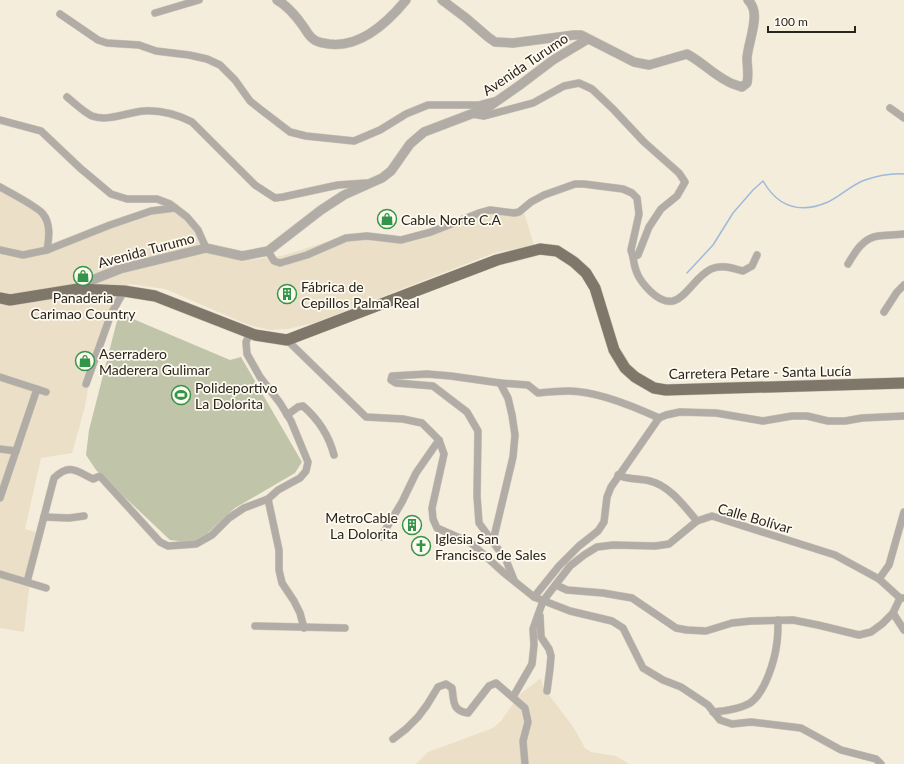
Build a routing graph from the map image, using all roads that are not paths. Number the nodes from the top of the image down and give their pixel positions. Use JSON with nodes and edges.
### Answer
{"nodes":[{"id":1,"x":199,"y":0,"type":"edge"},
{"id":2,"x":277,"y":0,"type":"edge"},
{"id":3,"x":406,"y":0,"type":"edge"},
{"id":4,"x":442,"y":0,"type":"edge"},
{"id":5,"x":748,"y":0,"type":"edge"},
{"id":6,"x":155,"y":13,"type":"dead end"},
{"id":7,"x":60,"y":14,"type":"dead end"},
{"id":8,"x":588,"y":39,"type":"junction"},
{"id":9,"x":67,"y":97,"type":"dead end"},
{"id":10,"x":502,"y":98,"type":"junction"},
{"id":11,"x":890,"y":108,"type":"dead end"},
{"id":12,"x":470,"y":114,"type":"junction"},
{"id":13,"x":904,"y":118,"type":"edge"},
{"id":14,"x":0,"y":120,"type":"edge"},
{"id":15,"x":370,"y":183,"type":"junction"},
{"id":16,"x":0,"y":187,"type":"edge"},
{"id":17,"x":175,"y":208,"type":"junction"},
{"id":18,"x":904,"y":234,"type":"edge"},
{"id":19,"x":206,"y":248,"type":"junction"},
{"id":20,"x":0,"y":250,"type":"edge"},
{"id":21,"x":47,"y":250,"type":"junction"},
{"id":22,"x":268,"y":251,"type":"junction"},
{"id":23,"x":757,"y":255,"type":"dead end"},
{"id":24,"x":633,"y":257,"type":"junction"},
{"id":25,"x":848,"y":264,"type":"dead end"},
{"id":26,"x":904,"y":285,"type":"edge"},
{"id":27,"x":78,"y":290,"type":"junction"},
{"id":28,"x":124,"y":291,"type":"junction"},
{"id":29,"x":0,"y":298,"type":"edge"},
{"id":30,"x":884,"y":312,"type":"dead end"},
{"id":31,"x":250,"y":333,"type":"junction"},
{"id":32,"x":287,"y":340,"type":"junction"},
{"id":33,"x":0,"y":377,"type":"edge"},
{"id":34,"x":500,"y":383,"type":"junction"},
{"id":35,"x":904,"y":383,"type":"edge"},
{"id":36,"x":86,"y":384,"type":"dead end"},
{"id":37,"x":37,"y":389,"type":"junction"},
{"id":38,"x":46,"y":392,"type":"dead end"},
{"id":39,"x":287,"y":415,"type":"junction"},
{"id":40,"x":904,"y":416,"type":"edge"},
{"id":41,"x":659,"y":418,"type":"junction"},
{"id":42,"x":439,"y":440,"type":"junction"},
{"id":43,"x":0,"y":449,"type":"edge"},
{"id":44,"x":16,"y":450,"type":"junction"},
{"id":45,"x":334,"y":455,"type":"dead end"},
{"id":46,"x":618,"y":476,"type":"junction"},
{"id":47,"x":0,"y":498,"type":"edge"},
{"id":48,"x":268,"y":499,"type":"junction"},
{"id":49,"x":904,"y":512,"type":"edge"},
{"id":50,"x":84,"y":516,"type":"dead end"},
{"id":51,"x":44,"y":517,"type":"junction"},
{"id":52,"x":697,"y":521,"type":"junction"},
{"id":53,"x":381,"y":537,"type":"dead end"},
{"id":54,"x":493,"y":541,"type":"junction"},
{"id":55,"x":0,"y":574,"type":"edge"},
{"id":56,"x":879,"y":579,"type":"junction"},
{"id":57,"x":27,"y":582,"type":"junction"},
{"id":58,"x":515,"y":582,"type":"junction"},
{"id":59,"x":556,"y":585,"type":"junction"},
{"id":60,"x":46,"y":588,"type":"dead end"},
{"id":61,"x":534,"y":597,"type":"junction"},
{"id":62,"x":902,"y":598,"type":"edge"},
{"id":63,"x":543,"y":601,"type":"junction"},
{"id":64,"x":540,"y":613,"type":"junction"},
{"id":65,"x":893,"y":613,"type":"junction"},
{"id":66,"x":778,"y":620,"type":"junction"},
{"id":67,"x":256,"y":626,"type":"dead end"},
{"id":68,"x":304,"y":628,"type":"junction"},
{"id":69,"x":345,"y":628,"type":"dead end"},
{"id":70,"x":904,"y":630,"type":"edge"},
{"id":71,"x":547,"y":691,"type":"dead end"},
{"id":72,"x":513,"y":697,"type":"junction"},
{"id":73,"x":713,"y":712,"type":"junction"},
{"id":74,"x":392,"y":739,"type":"dead end"},
{"id":75,"x":525,"y":763,"type":"edge"},
{"id":76,"x":880,"y":764,"type":"edge"}],
"edges":[{"from":1,"to":6,"type":"street"},
{"from":2,"to":3,"type":"street"},
{"from":4,"to":8,"type":"street"},
{"from":5,"to":8,"type":"street","name":"Avenida Turumo"},
{"from":7,"to":10,"type":"street"},
{"from":8,"to":10,"type":"street","name":"Avenida Turumo"},
{"from":9,"to":15,"type":"street"},
{"from":10,"to":12,"type":"street","name":"Avenida Turumo"},
{"from":11,"to":13,"type":"street"},
{"from":12,"to":15,"type":"street","name":"Avenida Turumo"},
{"from":12,"to":24,"type":"street"},
{"from":14,"to":17,"type":"street"},
{"from":15,"to":22,"type":"street","name":"Avenida Turumo"},
{"from":16,"to":21,"type":"street"},
{"from":17,"to":19,"type":"street"},
{"from":17,"to":21,"type":"street"},
{"from":18,"to":25,"type":"street"},
{"from":19,"to":22,"type":"street","name":"Avenida Turumo"},
{"from":19,"to":27,"type":"street","name":"Avenida Turumo"},
{"from":20,"to":21,"type":"street"},
{"from":22,"to":24,"type":"street"},
{"from":23,"to":24,"type":"street"},
{"from":26,"to":30,"type":"street"},
{"from":27,"to":28,"type":"main road","name":"Carretera Petare - Santa Lucía"},
{"from":27,"to":29,"type":"main road","name":"Carretera Petare - Santa Lucía"},
{"from":28,"to":31,"type":"main road","name":"Carretera Petare - Santa Lucía"},
{"from":28,"to":36,"type":"street"},
{"from":31,"to":32,"type":"main road","name":"Carretera Petare - Santa Lucía"},
{"from":31,"to":39,"type":"street"},
{"from":32,"to":35,"type":"main road","name":"Carretera Petare - Santa Lucía"},
{"from":32,"to":42,"type":"street"},
{"from":33,"to":37,"type":"street"},
{"from":34,"to":41,"type":"street"},
{"from":34,"to":54,"type":"street"},
{"from":34,"to":54,"type":"street"},
{"from":37,"to":38,"type":"street"},
{"from":37,"to":44,"type":"street"},
{"from":39,"to":45,"type":"street"},
{"from":39,"to":48,"type":"street"},
{"from":40,"to":41,"type":"street"},
{"from":41,"to":46,"type":"street"},
{"from":42,"to":53,"type":"street"},
{"from":42,"to":58,"type":"street"},
{"from":43,"to":44,"type":"street"},
{"from":44,"to":47,"type":"street"},
{"from":46,"to":52,"type":"street"},
{"from":46,"to":61,"type":"street"},
{"from":48,"to":51,"type":"street"},
{"from":48,"to":68,"type":"street"},
{"from":49,"to":56,"type":"street"},
{"from":50,"to":51,"type":"street"},
{"from":51,"to":57,"type":"street"},
{"from":52,"to":56,"type":"street","name":"Calle Bolívar"},
{"from":52,"to":59,"type":"street","name":"Calle Bolívar"},
{"from":54,"to":58,"type":"street"},
{"from":55,"to":57,"type":"street"},
{"from":56,"to":62,"type":"street","name":"Calle Bolívar"},
{"from":57,"to":60,"type":"street"},
{"from":58,"to":61,"type":"street"},
{"from":59,"to":63,"type":"street","name":"Calle Bolívar"},
{"from":59,"to":66,"type":"street"},
{"from":61,"to":63,"type":"street"},
{"from":62,"to":65,"type":"street"},
{"from":63,"to":64,"type":"street"},
{"from":63,"to":73,"type":"street"},
{"from":64,"to":71,"type":"street"},
{"from":64,"to":72,"type":"street"},
{"from":65,"to":66,"type":"street"},
{"from":65,"to":70,"type":"street"},
{"from":66,"to":73,"type":"street"},
{"from":67,"to":68,"type":"street"},
{"from":68,"to":69,"type":"street"},
{"from":72,"to":74,"type":"street"},
{"from":72,"to":75,"type":"street"},
{"from":73,"to":76,"type":"street"}]}
